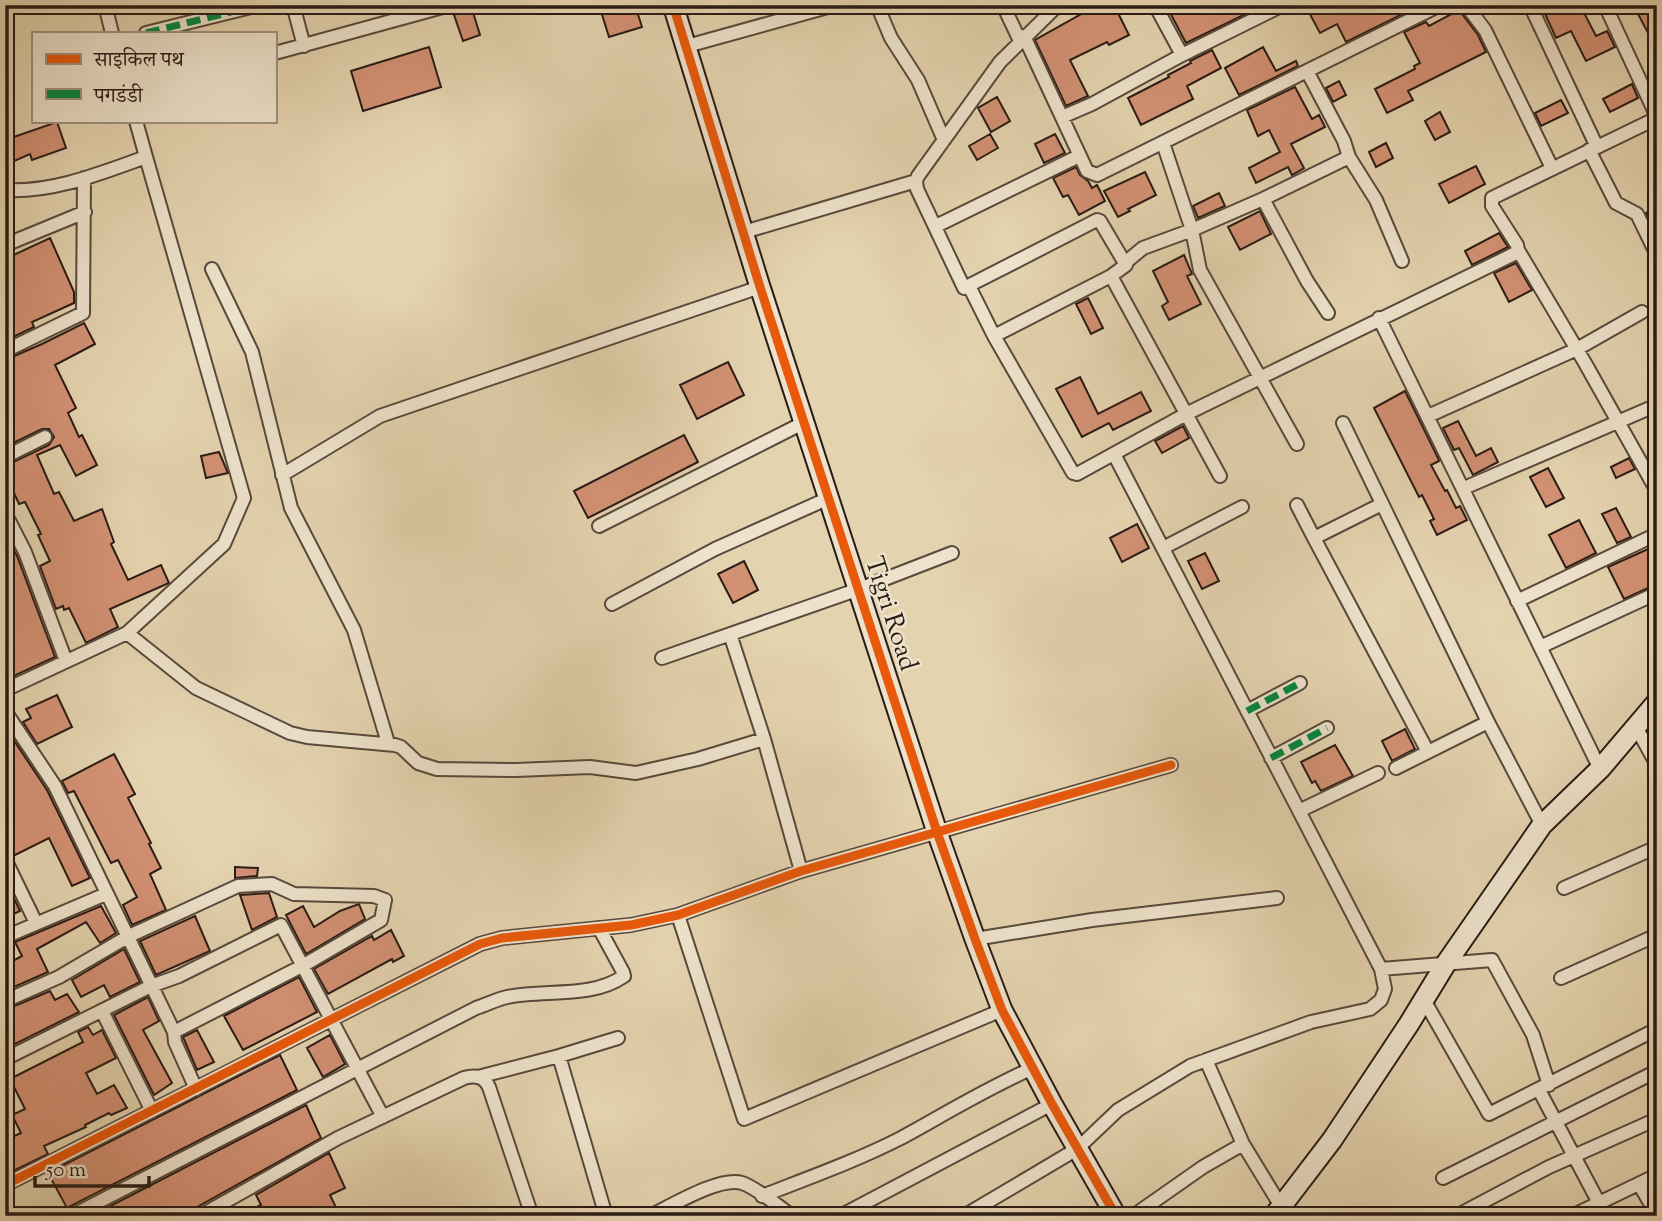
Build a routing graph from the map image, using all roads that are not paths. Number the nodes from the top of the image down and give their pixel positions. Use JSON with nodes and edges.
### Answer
{"nodes":[{"id":1,"x":105,"y":5,"type":"edge"},
{"id":2,"x":259,"y":5,"type":"edge"},
{"id":3,"x":293,"y":5,"type":"edge"},
{"id":4,"x":450,"y":5,"type":"edge"},
{"id":5,"x":673,"y":5,"type":"edge"},
{"id":6,"x":835,"y":5,"type":"edge"},
{"id":7,"x":877,"y":5,"type":"edge"},
{"id":8,"x":1003,"y":5,"type":"edge"},
{"id":9,"x":1058,"y":5,"type":"edge"},
{"id":10,"x":1156,"y":5,"type":"edge"},
{"id":11,"x":1283,"y":5,"type":"edge"},
{"id":12,"x":1440,"y":5,"type":"edge"},
{"id":13,"x":1466,"y":5,"type":"edge"},
{"id":14,"x":1530,"y":5,"type":"edge"},
{"id":15,"x":1605,"y":5,"type":"edge"},
{"id":16,"x":112,"y":32,"type":"edge"},
{"id":17,"x":150,"y":32,"type":"edge"},
{"id":18,"x":1022,"y":39,"type":"junction"},
{"id":19,"x":304,"y":46,"type":"junction"},
{"id":20,"x":687,"y":46,"type":"junction"},
{"id":21,"x":276,"y":54,"type":"edge"},
{"id":22,"x":1182,"y":55,"type":"junction"},
{"id":23,"x":1307,"y":71,"type":"junction"},
{"id":24,"x":1062,"y":117,"type":"junction"},
{"id":25,"x":1657,"y":117,"type":"edge"},
{"id":26,"x":136,"y":122,"type":"edge"},
{"id":27,"x":944,"y":140,"type":"junction"},
{"id":28,"x":1163,"y":143,"type":"junction"},
{"id":29,"x":1593,"y":148,"type":"junction"},
{"id":30,"x":1079,"y":156,"type":"junction"},
{"id":31,"x":146,"y":157,"type":"junction"},
{"id":32,"x":1349,"y":157,"type":"junction"},
{"id":33,"x":1552,"y":168,"type":"junction"},
{"id":34,"x":84,"y":178,"type":"junction"},
{"id":35,"x":916,"y":181,"type":"junction"},
{"id":36,"x":5,"y":190,"type":"edge"},
{"id":37,"x":1263,"y":199,"type":"junction"},
{"id":38,"x":85,"y":212,"type":"junction"},
{"id":39,"x":936,"y":226,"type":"junction"},
{"id":40,"x":1192,"y":230,"type":"junction"},
{"id":41,"x":744,"y":232,"type":"junction"},
{"id":42,"x":5,"y":245,"type":"edge"},
{"id":43,"x":1518,"y":250,"type":"junction"},
{"id":44,"x":1657,"y":256,"type":"edge"},
{"id":45,"x":1402,"y":261,"type":"dead end"},
{"id":46,"x":1126,"y":262,"type":"junction"},
{"id":47,"x":212,"y":269,"type":"dead end"},
{"id":48,"x":1111,"y":276,"type":"junction"},
{"id":49,"x":760,"y":286,"type":"junction"},
{"id":50,"x":969,"y":286,"type":"junction"},
{"id":51,"x":1642,"y":312,"type":"dead end"},
{"id":52,"x":1328,"y":313,"type":"dead end"},
{"id":53,"x":1379,"y":318,"type":"junction"},
{"id":54,"x":994,"y":336,"type":"junction"},
{"id":55,"x":1577,"y":349,"type":"junction"},
{"id":56,"x":5,"y":351,"type":"edge"},
{"id":57,"x":1261,"y":377,"type":"junction"},
{"id":58,"x":1657,"y":405,"type":"edge"},
{"id":59,"x":1188,"y":413,"type":"junction"},
{"id":60,"x":1428,"y":416,"type":"junction"},
{"id":61,"x":805,"y":422,"type":"junction"},
{"id":62,"x":1617,"y":422,"type":"junction"},
{"id":63,"x":1343,"y":423,"type":"dead end"},
{"id":64,"x":45,"y":437,"type":"dead end"},
{"id":65,"x":1297,"y":444,"type":"dead end"},
{"id":66,"x":1114,"y":454,"type":"junction"},
{"id":67,"x":5,"y":457,"type":"edge"},
{"id":68,"x":282,"y":475,"type":"junction"},
{"id":69,"x":1220,"y":476,"type":"dead end"},
{"id":70,"x":1464,"y":488,"type":"junction"},
{"id":71,"x":1657,"y":491,"type":"edge"},
{"id":72,"x":830,"y":498,"type":"junction"},
{"id":73,"x":1382,"y":504,"type":"junction"},
{"id":74,"x":1297,"y":505,"type":"dead end"},
{"id":75,"x":1242,"y":507,"type":"dead end"},
{"id":76,"x":7,"y":520,"type":"edge"},
{"id":77,"x":599,"y":526,"type":"dead end"},
{"id":78,"x":1657,"y":534,"type":"edge"},
{"id":79,"x":1314,"y":537,"type":"junction"},
{"id":80,"x":1163,"y":548,"type":"junction"},
{"id":81,"x":951,"y":553,"type":"dead end"},
{"id":82,"x":859,"y":589,"type":"junction"},
{"id":83,"x":1657,"y":593,"type":"edge"},
{"id":84,"x":1517,"y":601,"type":"junction"},
{"id":85,"x":612,"y":604,"type":"dead end"},
{"id":86,"x":127,"y":633,"type":"junction"},
{"id":87,"x":730,"y":634,"type":"junction"},
{"id":88,"x":1539,"y":647,"type":"junction"},
{"id":89,"x":662,"y":658,"type":"dead end"},
{"id":90,"x":66,"y":661,"type":"junction"},
{"id":91,"x":1300,"y":683,"type":"dead end"},
{"id":92,"x":5,"y":690,"type":"edge"},
{"id":93,"x":1657,"y":702,"type":"edge"},
{"id":94,"x":5,"y":711,"type":"edge"},
{"id":95,"x":1247,"y":711,"type":"junction"},
{"id":96,"x":1488,"y":722,"type":"junction"},
{"id":97,"x":1636,"y":727,"type":"junction"},
{"id":98,"x":1327,"y":729,"type":"dead end"},
{"id":99,"x":764,"y":740,"type":"junction"},
{"id":100,"x":388,"y":743,"type":"junction"},
{"id":101,"x":1428,"y":752,"type":"junction"},
{"id":102,"x":1271,"y":758,"type":"junction"},
{"id":103,"x":1171,"y":765,"type":"dead end"},
{"id":104,"x":1657,"y":765,"type":"edge"},
{"id":105,"x":1396,"y":768,"type":"dead end"},
{"id":106,"x":1600,"y":769,"type":"junction"},
{"id":107,"x":1378,"y":773,"type":"dead end"},
{"id":108,"x":1299,"y":811,"type":"junction"},
{"id":109,"x":1542,"y":825,"type":"junction"},
{"id":110,"x":937,"y":832,"type":"junction"},
{"id":111,"x":1657,"y":847,"type":"edge"},
{"id":112,"x":5,"y":859,"type":"edge"},
{"id":113,"x":801,"y":871,"type":"junction"},
{"id":114,"x":1564,"y":888,"type":"dead end"},
{"id":115,"x":106,"y":894,"type":"junction"},
{"id":116,"x":1277,"y":898,"type":"dead end"},
{"id":117,"x":678,"y":915,"type":"junction"},
{"id":118,"x":36,"y":923,"type":"junction"},
{"id":119,"x":599,"y":928,"type":"junction"},
{"id":120,"x":1657,"y":935,"type":"edge"},
{"id":121,"x":129,"y":936,"type":"junction"},
{"id":122,"x":5,"y":937,"type":"edge"},
{"id":123,"x":975,"y":939,"type":"junction"},
{"id":124,"x":304,"y":965,"type":"junction"},
{"id":125,"x":1445,"y":965,"type":"junction"},
{"id":126,"x":1381,"y":969,"type":"junction"},
{"id":127,"x":1561,"y":978,"type":"dead end"},
{"id":128,"x":151,"y":986,"type":"junction"},
{"id":129,"x":1424,"y":1000,"type":"junction"},
{"id":130,"x":5,"y":1001,"type":"edge"},
{"id":131,"x":1002,"y":1010,"type":"junction"},
{"id":132,"x":102,"y":1011,"type":"junction"},
{"id":133,"x":331,"y":1020,"type":"junction"},
{"id":134,"x":1657,"y":1029,"type":"edge"},
{"id":135,"x":174,"y":1032,"type":"junction"},
{"id":136,"x":618,"y":1038,"type":"dead end"},
{"id":137,"x":559,"y":1056,"type":"junction"},
{"id":138,"x":5,"y":1059,"type":"edge"},
{"id":139,"x":1206,"y":1060,"type":"junction"},
{"id":140,"x":1033,"y":1068,"type":"junction"},
{"id":141,"x":359,"y":1069,"type":"junction"},
{"id":142,"x":1657,"y":1071,"type":"edge"},
{"id":143,"x":478,"y":1077,"type":"junction"},
{"id":144,"x":1544,"y":1088,"type":"junction"},
{"id":145,"x":196,"y":1089,"type":"junction"},
{"id":146,"x":1052,"y":1104,"type":"junction"},
{"id":147,"x":152,"y":1111,"type":"junction"},
{"id":148,"x":383,"y":1117,"type":"junction"},
{"id":149,"x":1657,"y":1119,"type":"edge"},
{"id":150,"x":1555,"y":1122,"type":"junction"},
{"id":151,"x":1243,"y":1144,"type":"junction"},
{"id":152,"x":1077,"y":1149,"type":"junction"},
{"id":153,"x":1574,"y":1156,"type":"junction"},
{"id":154,"x":1657,"y":1175,"type":"edge"},
{"id":155,"x":1443,"y":1178,"type":"dead end"},
{"id":156,"x":1639,"y":1184,"type":"junction"},
{"id":157,"x":5,"y":1185,"type":"edge"},
{"id":158,"x":762,"y":1196,"type":"junction"},
{"id":159,"x":1599,"y":1203,"type":"junction"},
{"id":160,"x":5,"y":1205,"type":"edge"},
{"id":161,"x":1281,"y":1212,"type":"edge"},
{"id":162,"x":1460,"y":1214,"type":"dead end"},
{"id":163,"x":1657,"y":1215,"type":"edge"},
{"id":164,"x":11,"y":1216,"type":"edge"},
{"id":165,"x":71,"y":1216,"type":"edge"},
{"id":166,"x":200,"y":1216,"type":"edge"},
{"id":167,"x":532,"y":1216,"type":"edge"},
{"id":168,"x":606,"y":1216,"type":"edge"},
{"id":169,"x":650,"y":1216,"type":"edge"},
{"id":170,"x":792,"y":1216,"type":"edge"},
{"id":171,"x":840,"y":1216,"type":"edge"},
{"id":172,"x":964,"y":1216,"type":"edge"},
{"id":173,"x":1116,"y":1216,"type":"edge"},
{"id":174,"x":1133,"y":1216,"type":"edge"},
{"id":175,"x":1572,"y":1216,"type":"edge"}],
"edges":[{"from":1,"to":16,"type":"street"},
{"from":2,"to":17,"type":"street"},
{"from":3,"to":19,"type":"street"},
{"from":4,"to":19,"type":"street"},
{"from":5,"to":20,"type":"street","name":"Tigri Road"},
{"from":6,"to":20,"type":"street"},
{"from":7,"to":27,"type":"street"},
{"from":8,"to":18,"type":"street"},
{"from":9,"to":18,"type":"street"},
{"from":10,"to":22,"type":"street"},
{"from":11,"to":22,"type":"street"},
{"from":12,"to":23,"type":"street"},
{"from":13,"to":33,"type":"street"},
{"from":14,"to":29,"type":"street"},
{"from":15,"to":25,"type":"street"},
{"from":18,"to":24,"type":"street"},
{"from":18,"to":27,"type":"street"},
{"from":19,"to":21,"type":"street"},
{"from":20,"to":41,"type":"street","name":"Tigri Road"},
{"from":22,"to":24,"type":"street"},
{"from":23,"to":28,"type":"street"},
{"from":23,"to":32,"type":"street"},
{"from":24,"to":30,"type":"street"},
{"from":25,"to":29,"type":"street"},
{"from":26,"to":31,"type":"street"},
{"from":27,"to":35,"type":"street"},
{"from":28,"to":30,"type":"street"},
{"from":28,"to":40,"type":"street"},
{"from":29,"to":33,"type":"street"},
{"from":29,"to":44,"type":"street"},
{"from":30,"to":39,"type":"street"},
{"from":31,"to":34,"type":"street"},
{"from":31,"to":86,"type":"street"},
{"from":32,"to":37,"type":"street"},
{"from":32,"to":45,"type":"street"},
{"from":33,"to":43,"type":"street"},
{"from":34,"to":36,"type":"street"},
{"from":34,"to":38,"type":"street"},
{"from":35,"to":39,"type":"street"},
{"from":35,"to":41,"type":"street"},
{"from":37,"to":40,"type":"street"},
{"from":37,"to":52,"type":"street"},
{"from":38,"to":42,"type":"street"},
{"from":38,"to":56,"type":"street"},
{"from":39,"to":50,"type":"street"},
{"from":40,"to":46,"type":"street"},
{"from":40,"to":57,"type":"street"},
{"from":41,"to":49,"type":"street","name":"Tigri Road"},
{"from":43,"to":53,"type":"street"},
{"from":43,"to":55,"type":"street"},
{"from":46,"to":48,"type":"street"},
{"from":46,"to":50,"type":"street"},
{"from":47,"to":68,"type":"street"},
{"from":48,"to":54,"type":"street"},
{"from":48,"to":59,"type":"street"},
{"from":49,"to":61,"type":"street","name":"Tigri Road"},
{"from":49,"to":68,"type":"street"},
{"from":50,"to":54,"type":"street"},
{"from":51,"to":55,"type":"street"},
{"from":53,"to":57,"type":"street"},
{"from":53,"to":60,"type":"street"},
{"from":54,"to":66,"type":"street"},
{"from":55,"to":60,"type":"street"},
{"from":55,"to":62,"type":"street"},
{"from":57,"to":59,"type":"street"},
{"from":57,"to":65,"type":"street"},
{"from":58,"to":62,"type":"street"},
{"from":59,"to":66,"type":"street"},
{"from":59,"to":69,"type":"street"},
{"from":60,"to":70,"type":"street"},
{"from":61,"to":72,"type":"street","name":"Tigri Road"},
{"from":61,"to":77,"type":"street"},
{"from":62,"to":70,"type":"street"},
{"from":62,"to":71,"type":"street"},
{"from":63,"to":73,"type":"street"},
{"from":64,"to":67,"type":"street"},
{"from":66,"to":80,"type":"street"},
{"from":68,"to":100,"type":"street"},
{"from":70,"to":84,"type":"street"},
{"from":72,"to":82,"type":"street","name":"Tigri Road"},
{"from":72,"to":85,"type":"street"},
{"from":73,"to":79,"type":"street"},
{"from":73,"to":96,"type":"street"},
{"from":74,"to":79,"type":"street"},
{"from":75,"to":80,"type":"street"},
{"from":76,"to":90,"type":"street"},
{"from":78,"to":84,"type":"street"},
{"from":79,"to":101,"type":"street"},
{"from":80,"to":95,"type":"street"},
{"from":81,"to":82,"type":"street"},
{"from":82,"to":87,"type":"street"},
{"from":82,"to":110,"type":"street","name":"Tigri Road"},
{"from":83,"to":88,"type":"street"},
{"from":84,"to":88,"type":"street"},
{"from":86,"to":90,"type":"street"},
{"from":86,"to":100,"type":"street"},
{"from":87,"to":89,"type":"street"},
{"from":87,"to":99,"type":"street"},
{"from":88,"to":106,"type":"street"},
{"from":90,"to":92,"type":"street"},
{"from":91,"to":95,"type":"street"},
{"from":93,"to":97,"type":"street"},
{"from":94,"to":115,"type":"street"},
{"from":95,"to":102,"type":"street"},
{"from":96,"to":101,"type":"street"},
{"from":96,"to":109,"type":"street"},
{"from":97,"to":104,"type":"street"},
{"from":97,"to":106,"type":"street"},
{"from":98,"to":102,"type":"street"},
{"from":99,"to":100,"type":"street"},
{"from":99,"to":113,"type":"street"},
{"from":101,"to":105,"type":"street"},
{"from":102,"to":108,"type":"street"},
{"from":103,"to":110,"type":"street"},
{"from":106,"to":109,"type":"street"},
{"from":107,"to":108,"type":"street"},
{"from":108,"to":126,"type":"street"},
{"from":109,"to":125,"type":"street"},
{"from":110,"to":113,"type":"street"},
{"from":110,"to":123,"type":"street","name":"Tigri Road"},
{"from":111,"to":114,"type":"street"},
{"from":112,"to":118,"type":"street"},
{"from":113,"to":117,"type":"street"},
{"from":115,"to":118,"type":"street"},
{"from":115,"to":121,"type":"street"},
{"from":116,"to":123,"type":"street"},
{"from":117,"to":119,"type":"street"},
{"from":117,"to":131,"type":"street"},
{"from":118,"to":122,"type":"street"},
{"from":119,"to":133,"type":"street"},
{"from":119,"to":141,"type":"street"},
{"from":120,"to":127,"type":"street"},
{"from":121,"to":124,"type":"street"},
{"from":121,"to":128,"type":"street"},
{"from":121,"to":130,"type":"street"},
{"from":123,"to":131,"type":"street","name":"Tigri Road"},
{"from":124,"to":128,"type":"street"},
{"from":124,"to":133,"type":"street"},
{"from":124,"to":135,"type":"street"},
{"from":125,"to":126,"type":"street"},
{"from":125,"to":129,"type":"street"},
{"from":125,"to":144,"type":"street"},
{"from":126,"to":139,"type":"street"},
{"from":128,"to":132,"type":"street"},
{"from":128,"to":135,"type":"street"},
{"from":129,"to":144,"type":"street"},
{"from":129,"to":161,"type":"street"},
{"from":131,"to":140,"type":"street","name":"Tigri Road"},
{"from":132,"to":138,"type":"street"},
{"from":132,"to":147,"type":"street"},
{"from":133,"to":141,"type":"street"},
{"from":133,"to":145,"type":"street"},
{"from":134,"to":144,"type":"street"},
{"from":135,"to":145,"type":"street"},
{"from":136,"to":137,"type":"street"},
{"from":137,"to":143,"type":"street"},
{"from":137,"to":168,"type":"street"},
{"from":139,"to":151,"type":"street"},
{"from":139,"to":152,"type":"street"},
{"from":140,"to":146,"type":"street","name":"Tigri Road"},
{"from":140,"to":158,"type":"street"},
{"from":141,"to":148,"type":"street"},
{"from":141,"to":165,"type":"street"},
{"from":142,"to":150,"type":"street"},
{"from":143,"to":148,"type":"street"},
{"from":143,"to":167,"type":"street"},
{"from":144,"to":150,"type":"street"},
{"from":145,"to":147,"type":"street"},
{"from":146,"to":152,"type":"street","name":"Tigri Road"},
{"from":146,"to":171,"type":"street"},
{"from":147,"to":157,"type":"street"},
{"from":148,"to":166,"type":"street"},
{"from":149,"to":153,"type":"street"},
{"from":150,"to":153,"type":"street"},
{"from":150,"to":155,"type":"street"},
{"from":151,"to":161,"type":"street"},
{"from":151,"to":174,"type":"street"},
{"from":152,"to":172,"type":"street"},
{"from":152,"to":173,"type":"street","name":"Tigri Road"},
{"from":153,"to":159,"type":"street"},
{"from":153,"to":162,"type":"street"},
{"from":154,"to":156,"type":"street"},
{"from":156,"to":159,"type":"street"},
{"from":156,"to":163,"type":"street"},
{"from":158,"to":169,"type":"street"},
{"from":158,"to":170,"type":"street"},
{"from":159,"to":175,"type":"street"},
{"from":160,"to":164,"type":"street"}]}
